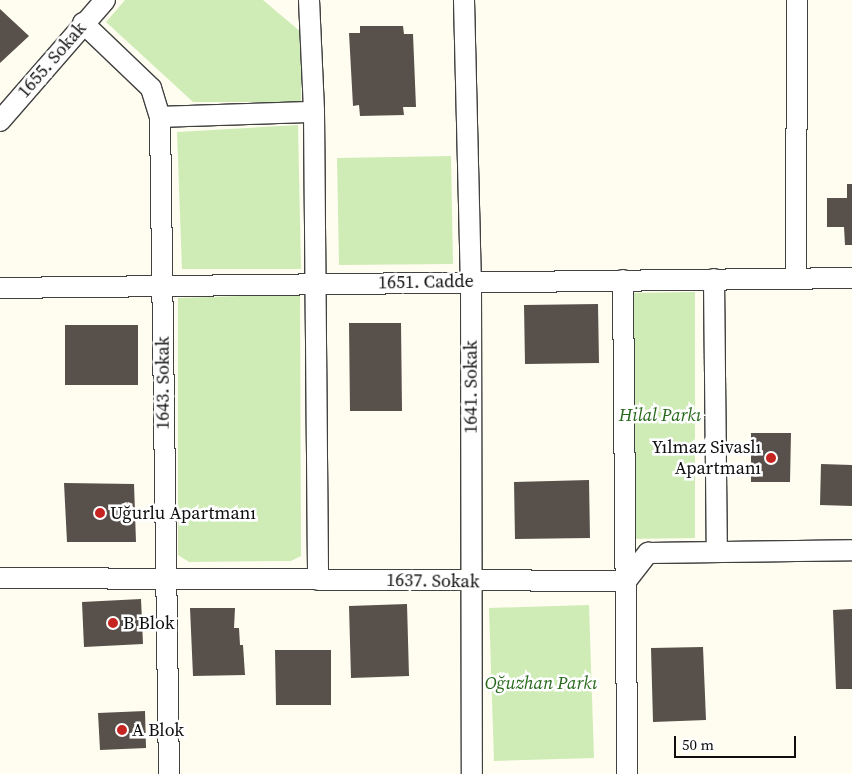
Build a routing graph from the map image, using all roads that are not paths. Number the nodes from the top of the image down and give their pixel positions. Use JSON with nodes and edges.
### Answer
{"nodes":[{"id":1,"x":105,"y":0,"type":"edge"},
{"id":2,"x":309,"y":0,"type":"edge"},
{"id":3,"x":464,"y":0,"type":"edge"},
{"id":4,"x":797,"y":0,"type":"edge"},
{"id":5,"x":83,"y":23,"type":"junction"},
{"id":6,"x":314,"y":112,"type":"junction"},
{"id":7,"x":160,"y":117,"type":"junction"},
{"id":8,"x":0,"y":121,"type":"edge"},
{"id":9,"x":852,"y":278,"type":"edge"},
{"id":10,"x":714,"y":279,"type":"junction"},
{"id":11,"x":796,"y":279,"type":"junction"},
{"id":12,"x":623,"y":280,"type":"junction"},
{"id":13,"x":471,"y":281,"type":"junction"},
{"id":14,"x":316,"y":283,"type":"junction"},
{"id":15,"x":162,"y":286,"type":"junction"},
{"id":16,"x":0,"y":288,"type":"edge"},
{"id":17,"x":852,"y":550,"type":"edge"},
{"id":18,"x":717,"y":552,"type":"junction"},
{"id":19,"x":0,"y":578,"type":"edge"},
{"id":20,"x":165,"y":579,"type":"junction"},
{"id":21,"x":318,"y":580,"type":"junction"},
{"id":22,"x":626,"y":581,"type":"junction"},
{"id":23,"x":471,"y":582,"type":"junction"},
{"id":24,"x":169,"y":774,"type":"edge"},
{"id":25,"x":472,"y":774,"type":"edge"},
{"id":26,"x":627,"y":774,"type":"edge"}],
"edges":[{"from":1,"to":5,"type":"street","name":"1655. Sokak"},
{"from":2,"to":6,"type":"street"},
{"from":3,"to":13,"type":"street","name":"1641. Sokak"},
{"from":4,"to":11,"type":"street"},
{"from":5,"to":7,"type":"street","name":"1643. Sokak"},
{"from":5,"to":8,"type":"street","name":"1655. Sokak"},
{"from":6,"to":7,"type":"street"},
{"from":6,"to":14,"type":"street"},
{"from":7,"to":15,"type":"street","name":"1643. Sokak"},
{"from":9,"to":11,"type":"street","name":"1651. Cadde"},
{"from":10,"to":11,"type":"street","name":"1651. Cadde"},
{"from":10,"to":12,"type":"street","name":"1651. Cadde"},
{"from":10,"to":18,"type":"street"},
{"from":12,"to":13,"type":"street","name":"1651. Cadde"},
{"from":12,"to":22,"type":"street"},
{"from":13,"to":14,"type":"street","name":"1651. Cadde"},
{"from":13,"to":23,"type":"street","name":"1641. Sokak"},
{"from":14,"to":15,"type":"street","name":"1651. Cadde"},
{"from":14,"to":21,"type":"street"},
{"from":15,"to":16,"type":"street","name":"1651. Cadde"},
{"from":15,"to":20,"type":"street","name":"1643. Sokak"},
{"from":17,"to":18,"type":"street"},
{"from":18,"to":22,"type":"street"},
{"from":19,"to":20,"type":"street","name":"1637. Sokak"},
{"from":20,"to":21,"type":"street","name":"1637. Sokak"},
{"from":20,"to":24,"type":"street","name":"1643. Sokak"},
{"from":21,"to":23,"type":"street","name":"1637. Sokak"},
{"from":22,"to":23,"type":"street","name":"1637. Sokak"},
{"from":22,"to":26,"type":"street"},
{"from":23,"to":25,"type":"street","name":"1641. Sokak"}]}
